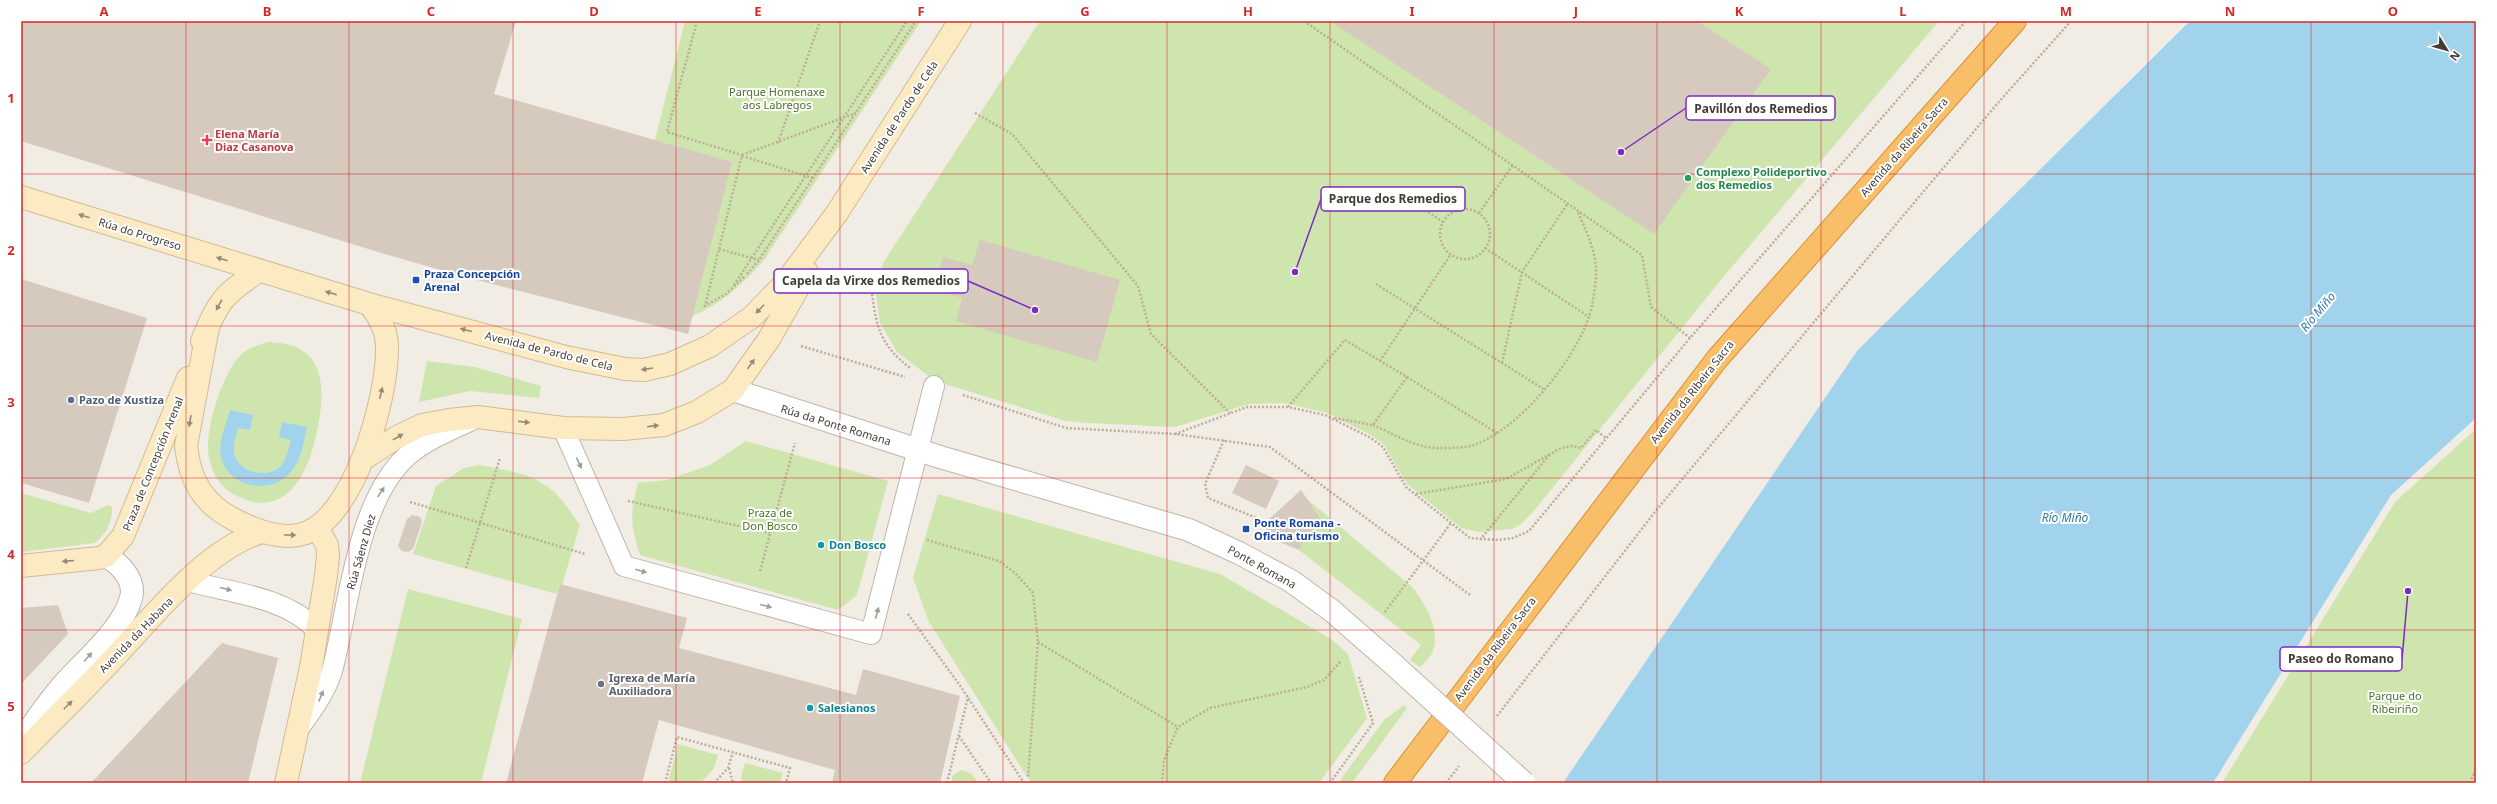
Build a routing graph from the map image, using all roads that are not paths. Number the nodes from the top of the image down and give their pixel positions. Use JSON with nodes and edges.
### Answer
{"nodes":[{"id":1,"x":960,"y":21,"type":"edge"},
{"id":2,"x":2015,"y":21,"type":"edge"},
{"id":3,"x":21,"y":197,"type":"edge"},
{"id":4,"x":837,"y":213,"type":"junction"},
{"id":5,"x":259,"y":271,"type":"junction"},
{"id":6,"x":369,"y":304,"type":"junction"},
{"id":7,"x":208,"y":327,"type":"junction"},
{"id":8,"x":934,"y":386,"type":"road end"},
{"id":9,"x":733,"y":390,"type":"junction"},
{"id":10,"x":478,"y":417,"type":"junction"},
{"id":11,"x":563,"y":428,"type":"junction"},
{"id":12,"x":917,"y":450,"type":"junction"},
{"id":13,"x":365,"y":458,"type":"junction"},
{"id":14,"x":940,"y":458,"type":"joint"},
{"id":15,"x":317,"y":527,"type":"junction"},
{"id":16,"x":262,"y":532,"type":"junction"},
{"id":17,"x":106,"y":556,"type":"junction"},
{"id":18,"x":21,"y":566,"type":"edge"},
{"id":19,"x":188,"y":581,"type":"junction"},
{"id":20,"x":317,"y":630,"type":"junction"},
{"id":21,"x":298,"y":728,"type":"junction"},
{"id":22,"x":21,"y":743,"type":"edge"},
{"id":23,"x":21,"y":753,"type":"edge"},
{"id":24,"x":286,"y":783,"type":"edge"},
{"id":25,"x":1394,"y":783,"type":"edge"},
{"id":26,"x":1524,"y":783,"type":"edge"}],
"edges":[{"from":1,"to":4,"type":"street","name":"Avenida de Pardo de Cela"},
{"from":2,"to":25,"type":"highway","name":"Avenida da Ribeira Sacra"},
{"from":5,"to":3,"type":"street","name":"Rúa do Progreso","one_way":true},
{"from":4,"to":6,"type":"street","name":"Avenida de Pardo de Cela","one_way":true},
{"from":9,"to":4,"type":"street","name":"Avenida de Pardo de Cela","one_way":true},
{"from":6,"to":5,"type":"street","one_way":true},
{"from":5,"to":7,"type":"street","name":"Praza de Concepción Arenal","one_way":true},
{"from":13,"to":6,"type":"street","name":"Praza de Concepción Arenal","one_way":true},
{"from":7,"to":16,"type":"street","name":"Praza de Concepción Arenal","one_way":true},
{"from":7,"to":17,"type":"street","name":"Praza de Concepción Arenal"},
{"from":8,"to":12,"type":"lane"},
{"from":11,"to":9,"type":"street","name":"Avenida de Pardo de Cela","one_way":true},
{"from":9,"to":12,"type":"street","name":"Rúa da Ponte Romana"},
{"from":10,"to":11,"type":"street","name":"Avenida de Pardo de Cela","one_way":true},
{"from":13,"to":10,"type":"street","name":"Avenida de Pardo de Cela","one_way":true},
{"from":21,"to":10,"type":"lane","name":"Rúa Sáenz Díez","one_way":true},
{"from":11,"to":12,"type":"lane","one_way":true},
{"from":12,"to":14,"type":"street","name":"Rúa da Ponte Romana"},
{"from":13,"to":15,"type":"street","name":"Praza de Concepción Arenal"},
{"from":14,"to":26,"type":"street","name":"Ponte Romana","bridge":true},
{"from":16,"to":15,"type":"street","name":"Praza de Concepción Arenal","one_way":true},
{"from":15,"to":20,"type":"street","name":"Rúa Sáenz Díez"},
{"from":16,"to":19,"type":"street","name":"Avenida da Habana"},
{"from":17,"to":18,"type":"street","one_way":true},
{"from":22,"to":17,"type":"street","one_way":true},
{"from":19,"to":20,"type":"lane","one_way":true},
{"from":23,"to":19,"type":"street","name":"Avenida da Habana","one_way":true},
{"from":20,"to":21,"type":"street","name":"Rúa Sáenz Díez"},
{"from":21,"to":24,"type":"street","name":"Rúa Sáenz Díez"}]}
